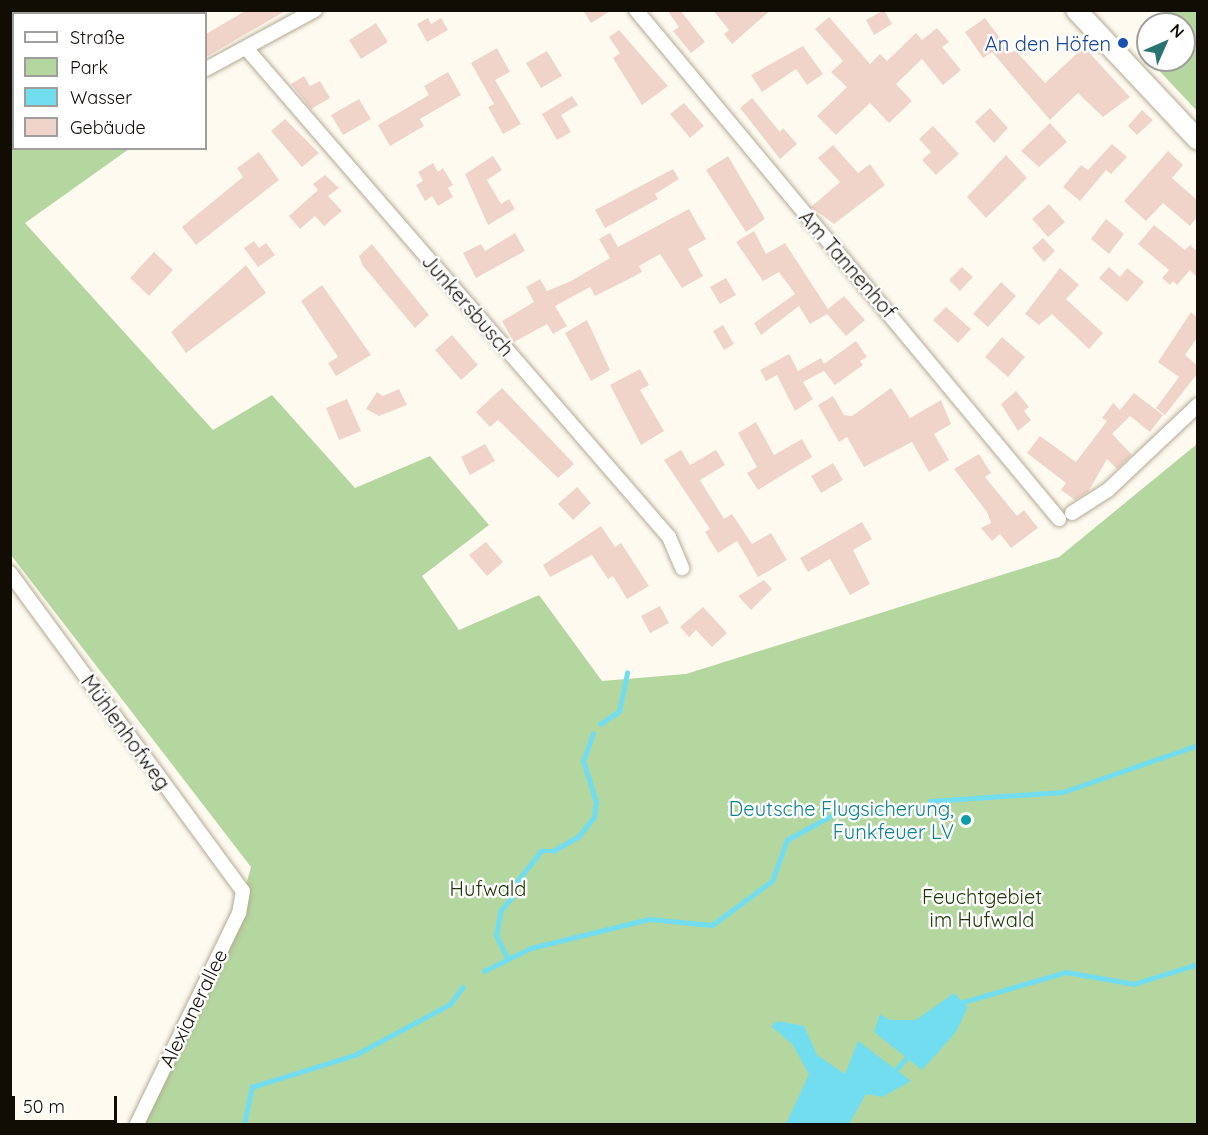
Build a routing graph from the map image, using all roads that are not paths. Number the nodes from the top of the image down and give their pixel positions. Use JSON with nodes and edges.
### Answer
{"nodes":[{"id":1,"x":315,"y":10,"type":"edge"},
{"id":2,"x":636,"y":10,"type":"edge"},
{"id":3,"x":1076,"y":10,"type":"edge"},
{"id":4,"x":246,"y":48,"type":"junction"},
{"id":5,"x":207,"y":68,"type":"edge"},
{"id":6,"x":1197,"y":140,"type":"edge"},
{"id":7,"x":1197,"y":405,"type":"edge"},
{"id":8,"x":1072,"y":513,"type":"dead end"},
{"id":9,"x":1059,"y":519,"type":"dead end"},
{"id":10,"x":682,"y":568,"type":"dead end"},
{"id":11,"x":10,"y":573,"type":"edge"},
{"id":12,"x":243,"y":891,"type":"joint"},
{"id":13,"x":137,"y":1125,"type":"edge"}],
"edges":[{"from":1,"to":4,"type":"street"},
{"from":2,"to":9,"type":"street","name":"Am Tannenhof"},
{"from":3,"to":6,"type":"street"},
{"from":4,"to":5,"type":"street"},
{"from":4,"to":10,"type":"street","name":"Junkersbusch"},
{"from":7,"to":8,"type":"street"},
{"from":11,"to":12,"type":"street","name":"Mühlenhofweg"},
{"from":12,"to":13,"type":"street","name":"Alexianerallee"}]}
